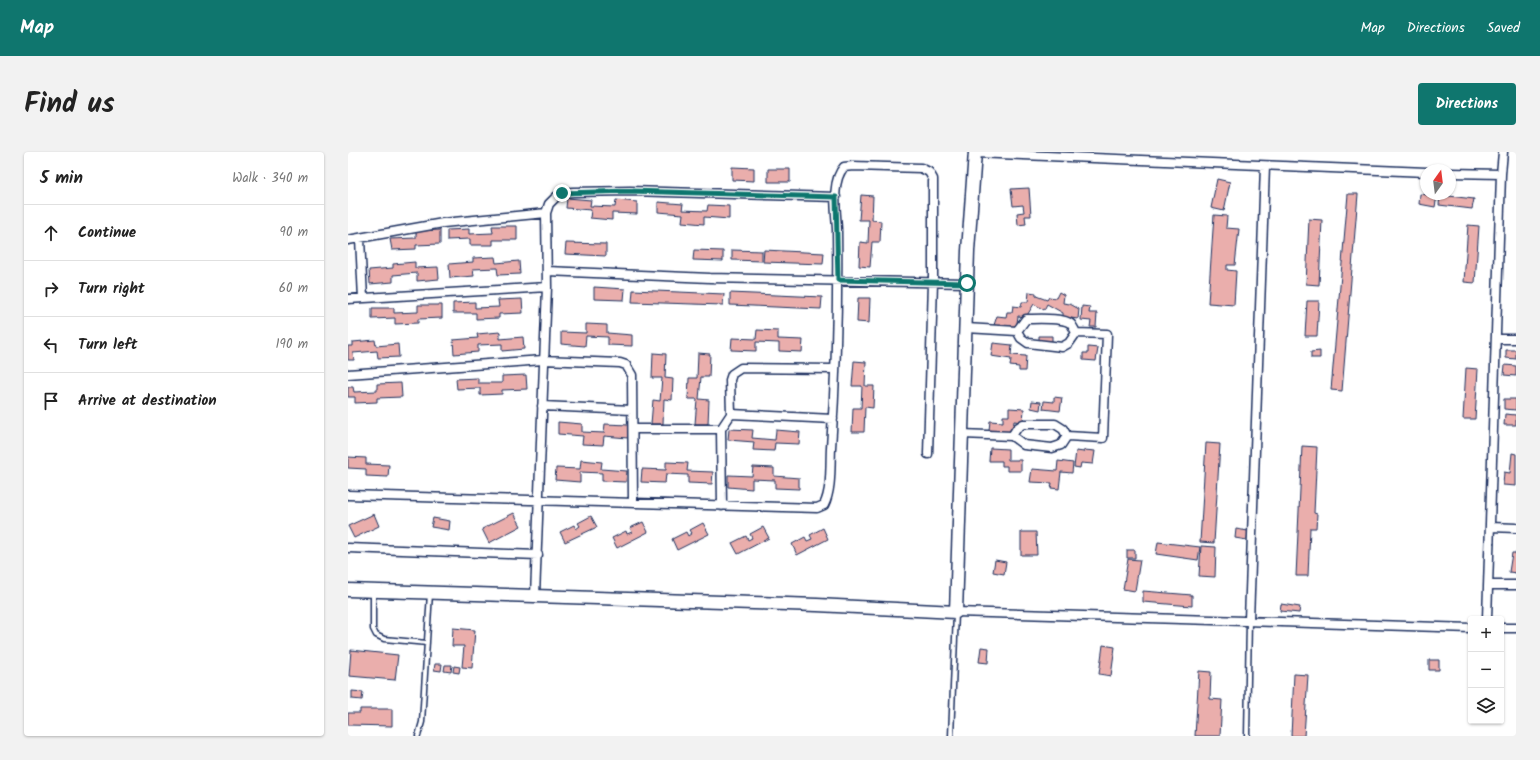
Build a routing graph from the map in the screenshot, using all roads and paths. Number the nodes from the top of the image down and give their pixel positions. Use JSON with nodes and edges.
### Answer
{"nodes":[{"id":1,"x":975,"y":152,"type":"edge"},
{"id":2,"x":1503,"y":152,"type":"edge"},
{"id":3,"x":1265,"y":166,"type":"junction"},
{"id":4,"x":1420,"y":172,"type":"edge"},
{"id":5,"x":1456,"y":173,"type":"edge"},
{"id":6,"x":1501,"y":174,"type":"junction"},
{"id":7,"x":836,"y":197,"type":"junction"},
{"id":8,"x":546,"y":213,"type":"junction"},
{"id":9,"x":360,"y":239,"type":"junction"},
{"id":10,"x":348,"y":240,"type":"edge"},
{"id":11,"x":547,"y":271,"type":"junction"},
{"id":12,"x":838,"y":280,"type":"junction"},
{"id":13,"x":933,"y":282,"type":"junction"},
{"id":14,"x":967,"y":283,"type":"junction"},
{"id":15,"x":547,"y":286,"type":"junction"},
{"id":16,"x":363,"y":298,"type":"junction"},
{"id":17,"x":348,"y":299,"type":"edge"},
{"id":18,"x":966,"y":328,"type":"junction"},
{"id":19,"x":1017,"y":331,"type":"junction"},
{"id":20,"x":1076,"y":333,"type":"junction"},
{"id":21,"x":1496,"y":339,"type":"junction"},
{"id":22,"x":1516,"y":339,"type":"edge"},
{"id":23,"x":543,"y":360,"type":"junction"},
{"id":24,"x":835,"y":369,"type":"junction"},
{"id":25,"x":348,"y":374,"type":"edge"},
{"id":26,"x":542,"y":406,"type":"junction"},
{"id":27,"x":632,"y":410,"type":"junction"},
{"id":28,"x":731,"y":414,"type":"junction"},
{"id":29,"x":833,"y":419,"type":"junction"},
{"id":30,"x":633,"y":429,"type":"junction"},
{"id":31,"x":721,"y":430,"type":"junction"},
{"id":32,"x":962,"y":434,"type":"junction"},
{"id":33,"x":1012,"y":436,"type":"junction"},
{"id":34,"x":1067,"y":436,"type":"junction"},
{"id":35,"x":928,"y":454,"type":"dead end"},
{"id":36,"x":348,"y":495,"type":"edge"},
{"id":37,"x":540,"y":500,"type":"junction"},
{"id":38,"x":633,"y":503,"type":"junction"},
{"id":39,"x":722,"y":506,"type":"junction"},
{"id":40,"x":1491,"y":527,"type":"junction"},
{"id":41,"x":1516,"y":528,"type":"edge"},
{"id":42,"x":348,"y":548,"type":"edge"},
{"id":43,"x":538,"y":555,"type":"junction"},
{"id":44,"x":1489,"y":585,"type":"junction"},
{"id":45,"x":1516,"y":585,"type":"edge"},
{"id":46,"x":348,"y":590,"type":"edge"},
{"id":47,"x":373,"y":591,"type":"junction"},
{"id":48,"x":430,"y":593,"type":"junction"},
{"id":49,"x":535,"y":596,"type":"junction"},
{"id":50,"x":956,"y":612,"type":"junction"},
{"id":51,"x":1487,"y":616,"type":"edge"},
{"id":52,"x":1249,"y":620,"type":"junction"},
{"id":53,"x":1468,"y":628,"type":"edge"},
{"id":54,"x":1504,"y":628,"type":"edge"},
{"id":55,"x":1516,"y":628,"type":"edge"},
{"id":56,"x":427,"y":643,"type":"junction"},
{"id":57,"x":418,"y":736,"type":"edge"},
{"id":58,"x":951,"y":736,"type":"edge"},
{"id":59,"x":1247,"y":736,"type":"edge"}],
"edges":[{"from":1,"to":3,"type":"street"},
{"from":1,"to":14,"type":"street"},
{"from":2,"to":6,"type":"street"},
{"from":3,"to":4,"type":"street"},
{"from":3,"to":52,"type":"street"},
{"from":5,"to":6,"type":"street"},
{"from":6,"to":21,"type":"street"},
{"from":7,"to":8,"type":"street"},
{"from":7,"to":12,"type":"street"},
{"from":7,"to":13,"type":"street"},
{"from":8,"to":9,"type":"street"},
{"from":8,"to":11,"type":"street"},
{"from":9,"to":10,"type":"street"},
{"from":9,"to":16,"type":"street"},
{"from":11,"to":12,"type":"street"},
{"from":11,"to":15,"type":"street"},
{"from":12,"to":13,"type":"street"},
{"from":12,"to":24,"type":"street"},
{"from":13,"to":14,"type":"street"},
{"from":13,"to":35,"type":"street"},
{"from":14,"to":18,"type":"street"},
{"from":15,"to":16,"type":"street"},
{"from":15,"to":23,"type":"street"},
{"from":16,"to":17,"type":"street"},
{"from":18,"to":19,"type":"street"},
{"from":18,"to":32,"type":"street"},
{"from":19,"to":20,"type":"street"},
{"from":19,"to":20,"type":"street"},
{"from":20,"to":34,"type":"street"},
{"from":21,"to":22,"type":"street"},
{"from":21,"to":40,"type":"street"},
{"from":23,"to":25,"type":"street"},
{"from":23,"to":26,"type":"street"},
{"from":23,"to":27,"type":"street"},
{"from":24,"to":28,"type":"street"},
{"from":24,"to":29,"type":"street"},
{"from":26,"to":27,"type":"street"},
{"from":26,"to":37,"type":"street"},
{"from":27,"to":30,"type":"street"},
{"from":28,"to":29,"type":"street"},
{"from":28,"to":31,"type":"street"},
{"from":29,"to":39,"type":"street"},
{"from":30,"to":31,"type":"street"},
{"from":30,"to":38,"type":"street"},
{"from":31,"to":39,"type":"street"},
{"from":32,"to":33,"type":"street"},
{"from":32,"to":50,"type":"street"},
{"from":33,"to":34,"type":"street"},
{"from":33,"to":34,"type":"street"},
{"from":36,"to":37,"type":"street"},
{"from":37,"to":38,"type":"street"},
{"from":37,"to":43,"type":"street"},
{"from":38,"to":39,"type":"street"},
{"from":40,"to":41,"type":"street"},
{"from":40,"to":44,"type":"street"},
{"from":42,"to":43,"type":"street"},
{"from":43,"to":49,"type":"street"},
{"from":44,"to":45,"type":"street"},
{"from":44,"to":51,"type":"street"},
{"from":46,"to":47,"type":"street"},
{"from":47,"to":48,"type":"street"},
{"from":47,"to":56,"type":"lane"},
{"from":48,"to":49,"type":"street"},
{"from":48,"to":56,"type":"lane"},
{"from":49,"to":50,"type":"street"},
{"from":50,"to":52,"type":"street"},
{"from":50,"to":58,"type":"lane"},
{"from":52,"to":53,"type":"street"},
{"from":52,"to":59,"type":"lane"},
{"from":54,"to":55,"type":"street"},
{"from":56,"to":57,"type":"lane"}]}
